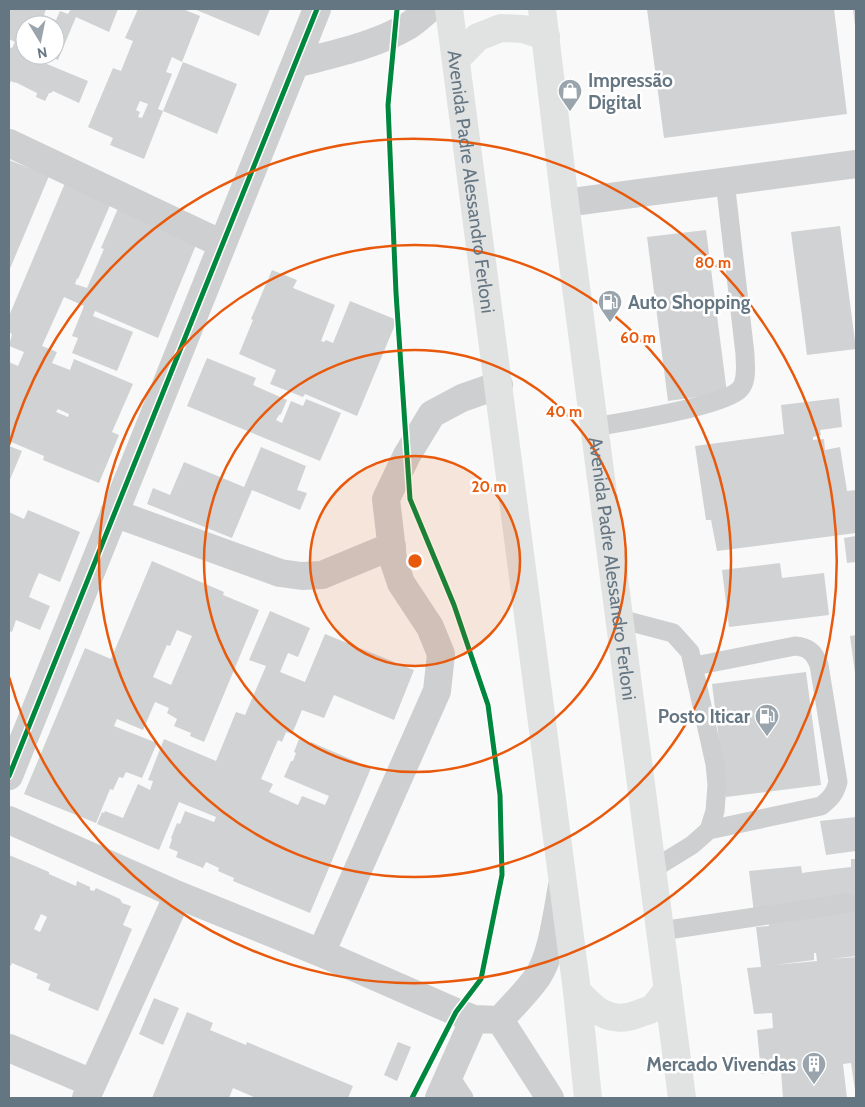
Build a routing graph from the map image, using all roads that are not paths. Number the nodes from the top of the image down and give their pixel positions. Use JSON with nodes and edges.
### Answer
{"nodes":[{"id":1,"x":317,"y":9,"type":"edge"},
{"id":2,"x":429,"y":9,"type":"edge"},
{"id":3,"x":450,"y":9,"type":"edge"},
{"id":4,"x":542,"y":9,"type":"edge"},
{"id":5,"x":546,"y":36,"type":"junction"},
{"id":6,"x":457,"y":58,"type":"junction"},
{"id":7,"x":295,"y":64,"type":"junction"},
{"id":8,"x":9,"y":143,"type":"edge"},
{"id":9,"x":856,"y":164,"type":"edge"},
{"id":10,"x":725,"y":181,"type":"junction"},
{"id":11,"x":565,"y":202,"type":"junction"},
{"id":12,"x":222,"y":244,"type":"junction"},
{"id":13,"x":498,"y":385,"type":"junction"},
{"id":14,"x":595,"y":427,"type":"junction"},
{"id":15,"x":114,"y":513,"type":"junction"},
{"id":16,"x":392,"y":546,"type":"junction"},
{"id":17,"x":620,"y":619,"type":"junction"},
{"id":18,"x":695,"y":666,"type":"junction"},
{"id":19,"x":9,"y":776,"type":"edge"},
{"id":20,"x":9,"y":820,"type":"edge"},
{"id":21,"x":709,"y":830,"type":"junction"},
{"id":22,"x":653,"y":869,"type":"junction"},
{"id":23,"x":563,"y":882,"type":"junction"},
{"id":24,"x":178,"y":896,"type":"junction"},
{"id":25,"x":848,"y":903,"type":"dead end"},
{"id":26,"x":661,"y":931,"type":"junction"},
{"id":27,"x":321,"y":953,"type":"junction"},
{"id":28,"x":577,"y":990,"type":"junction"},
{"id":29,"x":668,"y":990,"type":"junction"},
{"id":30,"x":487,"y":1019,"type":"junction"},
{"id":31,"x":9,"y":1048,"type":"edge"},
{"id":32,"x":444,"y":1087,"type":"edge"},
{"id":33,"x":89,"y":1090,"type":"edge"},
{"id":34,"x":464,"y":1098,"type":"edge"},
{"id":35,"x":550,"y":1098,"type":"edge"},
{"id":36,"x":588,"y":1098,"type":"edge"},
{"id":37,"x":682,"y":1098,"type":"edge"}],
"edges":[{"from":1,"to":7,"type":"street"},
{"from":2,"to":7,"type":"street"},
{"from":3,"to":6,"type":"main road","name":"Avenida Padre Alessandro Ferloni"},
{"from":4,"to":5,"type":"main road","name":"Avenida Padre Alessandro Ferloni"},
{"from":5,"to":6,"type":"main road"},
{"from":5,"to":11,"type":"main road","name":"Avenida Padre Alessandro Ferloni"},
{"from":6,"to":13,"type":"main road","name":"Avenida Padre Alessandro Ferloni"},
{"from":7,"to":12,"type":"street"},
{"from":8,"to":12,"type":"street"},
{"from":9,"to":10,"type":"street"},
{"from":10,"to":11,"type":"street"},
{"from":10,"to":14,"type":"lane"},
{"from":11,"to":14,"type":"main road","name":"Avenida Padre Alessandro Ferloni"},
{"from":12,"to":15,"type":"street"},
{"from":13,"to":16,"type":"street"},
{"from":13,"to":23,"type":"main road","name":"Avenida Padre Alessandro Ferloni"},
{"from":14,"to":17,"type":"main road","name":"Avenida Padre Alessandro Ferloni"},
{"from":15,"to":16,"type":"street"},
{"from":15,"to":19,"type":"street"},
{"from":16,"to":27,"type":"street"},
{"from":17,"to":18,"type":"lane"},
{"from":17,"to":22,"type":"main road","name":"Avenida Padre Alessandro Ferloni"},
{"from":18,"to":21,"type":"lane"},
{"from":18,"to":21,"type":"lane"},
{"from":20,"to":24,"type":"street"},
{"from":21,"to":22,"type":"lane"},
{"from":22,"to":26,"type":"main road","name":"Avenida Padre Alessandro Ferloni"},
{"from":23,"to":28,"type":"main road","name":"Avenida Padre Alessandro Ferloni"},
{"from":23,"to":30,"type":"street"},
{"from":24,"to":27,"type":"street"},
{"from":24,"to":33,"type":"street"},
{"from":25,"to":26,"type":"lane"},
{"from":26,"to":29,"type":"main road","name":"Avenida Padre Alessandro Ferloni"},
{"from":27,"to":30,"type":"street"},
{"from":28,"to":29,"type":"main road"},
{"from":28,"to":36,"type":"main road","name":"Avenida Padre Alessandro Ferloni"},
{"from":29,"to":37,"type":"main road","name":"Avenida Padre Alessandro Ferloni"},
{"from":30,"to":32,"type":"street"},
{"from":30,"to":35,"type":"street"},
{"from":31,"to":33,"type":"street"},
{"from":32,"to":34,"type":"lane"}]}
